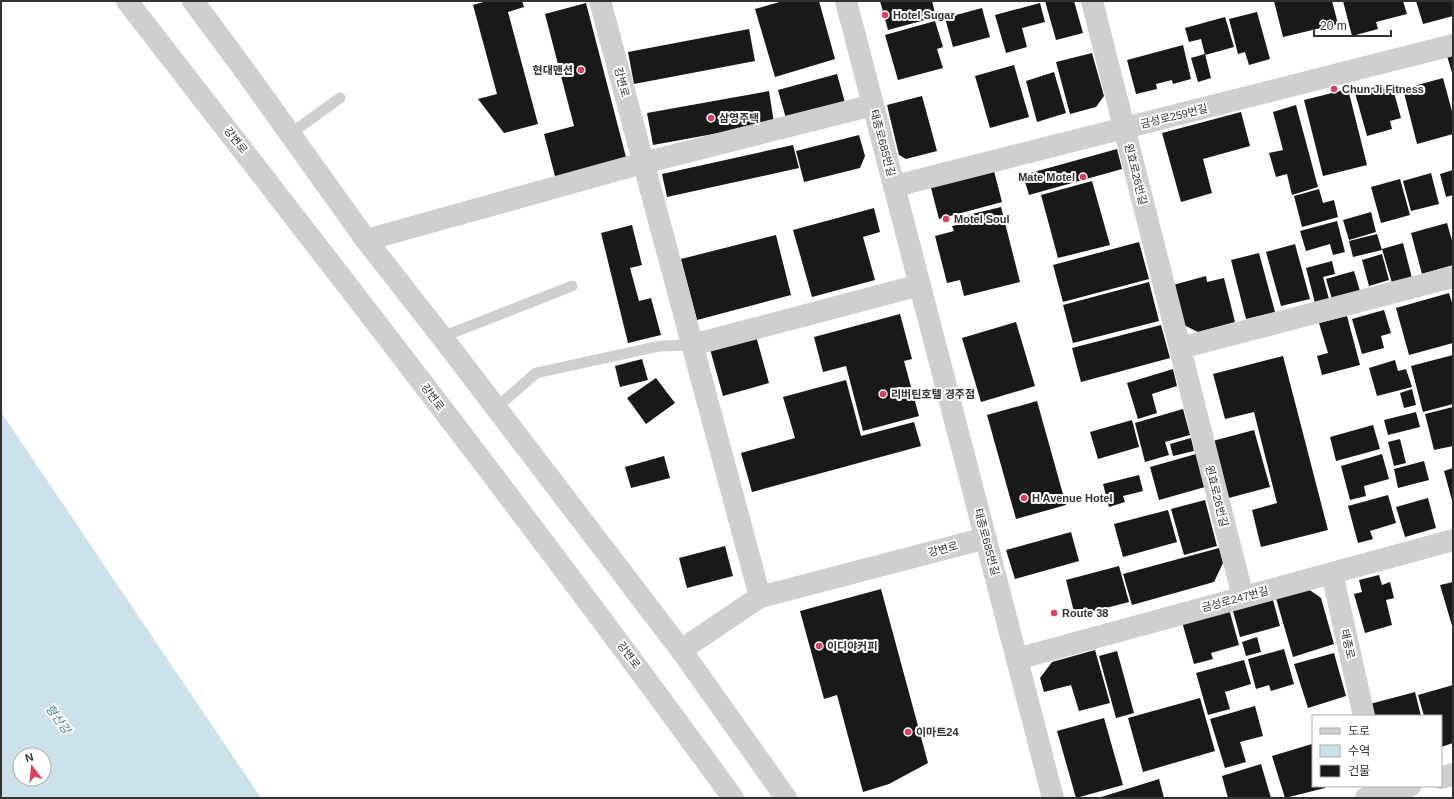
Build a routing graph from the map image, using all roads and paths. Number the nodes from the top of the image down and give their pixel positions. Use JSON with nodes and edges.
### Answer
{"nodes":[{"id":1,"x":128,"y":1,"type":"edge"},
{"id":2,"x":193,"y":1,"type":"edge"},
{"id":3,"x":600,"y":1,"type":"edge"},
{"id":4,"x":846,"y":1,"type":"edge"},
{"id":5,"x":1092,"y":1,"type":"edge"},
{"id":6,"x":1453,"y":45,"type":"edge"},
{"id":7,"x":340,"y":98,"type":"dead end"},
{"id":8,"x":873,"y":105,"type":"junction"},
{"id":9,"x":1124,"y":128,"type":"junction"},
{"id":10,"x":290,"y":134,"type":"junction"},
{"id":11,"x":643,"y":163,"type":"junction"},
{"id":12,"x":895,"y":186,"type":"junction"},
{"id":13,"x":366,"y":240,"type":"junction"},
{"id":14,"x":1453,"y":277,"type":"edge"},
{"id":15,"x":920,"y":285,"type":"junction"},
{"id":16,"x":572,"y":286,"type":"dead end"},
{"id":17,"x":442,"y":337,"type":"junction"},
{"id":18,"x":692,"y":345,"type":"junction"},
{"id":19,"x":1180,"y":348,"type":"junction"},
{"id":20,"x":496,"y":408,"type":"junction"},
{"id":21,"x":986,"y":538,"type":"junction"},
{"id":22,"x":1453,"y":540,"type":"edge"},
{"id":23,"x":1332,"y":573,"type":"junction"},
{"id":24,"x":760,"y":597,"type":"junction"},
{"id":25,"x":1243,"y":597,"type":"junction"},
{"id":26,"x":681,"y":650,"type":"junction"},
{"id":27,"x":1017,"y":659,"type":"junction"},
{"id":28,"x":1364,"y":715,"type":"edge"},
{"id":29,"x":1453,"y":774,"type":"edge"},
{"id":30,"x":1442,"y":778,"type":"edge"},
{"id":31,"x":1406,"y":787,"type":"edge"},
{"id":32,"x":1378,"y":794,"type":"edge"},
{"id":33,"x":733,"y":798,"type":"edge"},
{"id":34,"x":786,"y":798,"type":"edge"},
{"id":35,"x":1054,"y":798,"type":"edge"}],
"edges":[{"from":1,"to":33,"type":"street","name":"강변로"},
{"from":2,"to":10,"type":"street"},
{"from":3,"to":11,"type":"street","name":"강변로"},
{"from":4,"to":8,"type":"street","name":"태종로685번길"},
{"from":5,"to":9,"type":"street","name":"원효로26번길"},
{"from":6,"to":9,"type":"street","name":"금성로259번길"},
{"from":7,"to":10,"type":"lane"},
{"from":8,"to":11,"type":"street"},
{"from":8,"to":12,"type":"street","name":"태종로685번길"},
{"from":9,"to":12,"type":"street","name":"금성로259번길"},
{"from":9,"to":19,"type":"street","name":"원효로26번길"},
{"from":10,"to":13,"type":"street"},
{"from":11,"to":13,"type":"street"},
{"from":11,"to":18,"type":"street","name":"강변로"},
{"from":12,"to":15,"type":"street","name":"태종로685번길"},
{"from":13,"to":17,"type":"street"},
{"from":14,"to":19,"type":"street"},
{"from":15,"to":18,"type":"street"},
{"from":15,"to":21,"type":"street","name":"태종로685번길"},
{"from":16,"to":17,"type":"lane"},
{"from":17,"to":20,"type":"street"},
{"from":18,"to":20,"type":"lane"},
{"from":18,"to":24,"type":"street","name":"강변로"},
{"from":19,"to":25,"type":"street","name":"원효로26번길"},
{"from":20,"to":26,"type":"street"},
{"from":21,"to":24,"type":"street","name":"강변로"},
{"from":21,"to":27,"type":"street","name":"태종로685번길"},
{"from":22,"to":23,"type":"street","name":"금성로247번길"},
{"from":23,"to":25,"type":"street","name":"금성로247번길"},
{"from":23,"to":28,"type":"street","name":"태종로"},
{"from":24,"to":26,"type":"street","name":"강변로"},
{"from":25,"to":27,"type":"street","name":"금성로247번길"},
{"from":26,"to":34,"type":"street"},
{"from":27,"to":35,"type":"street","name":"태종로685번길"},
{"from":29,"to":30,"type":"street"},
{"from":31,"to":32,"type":"street"}]}
